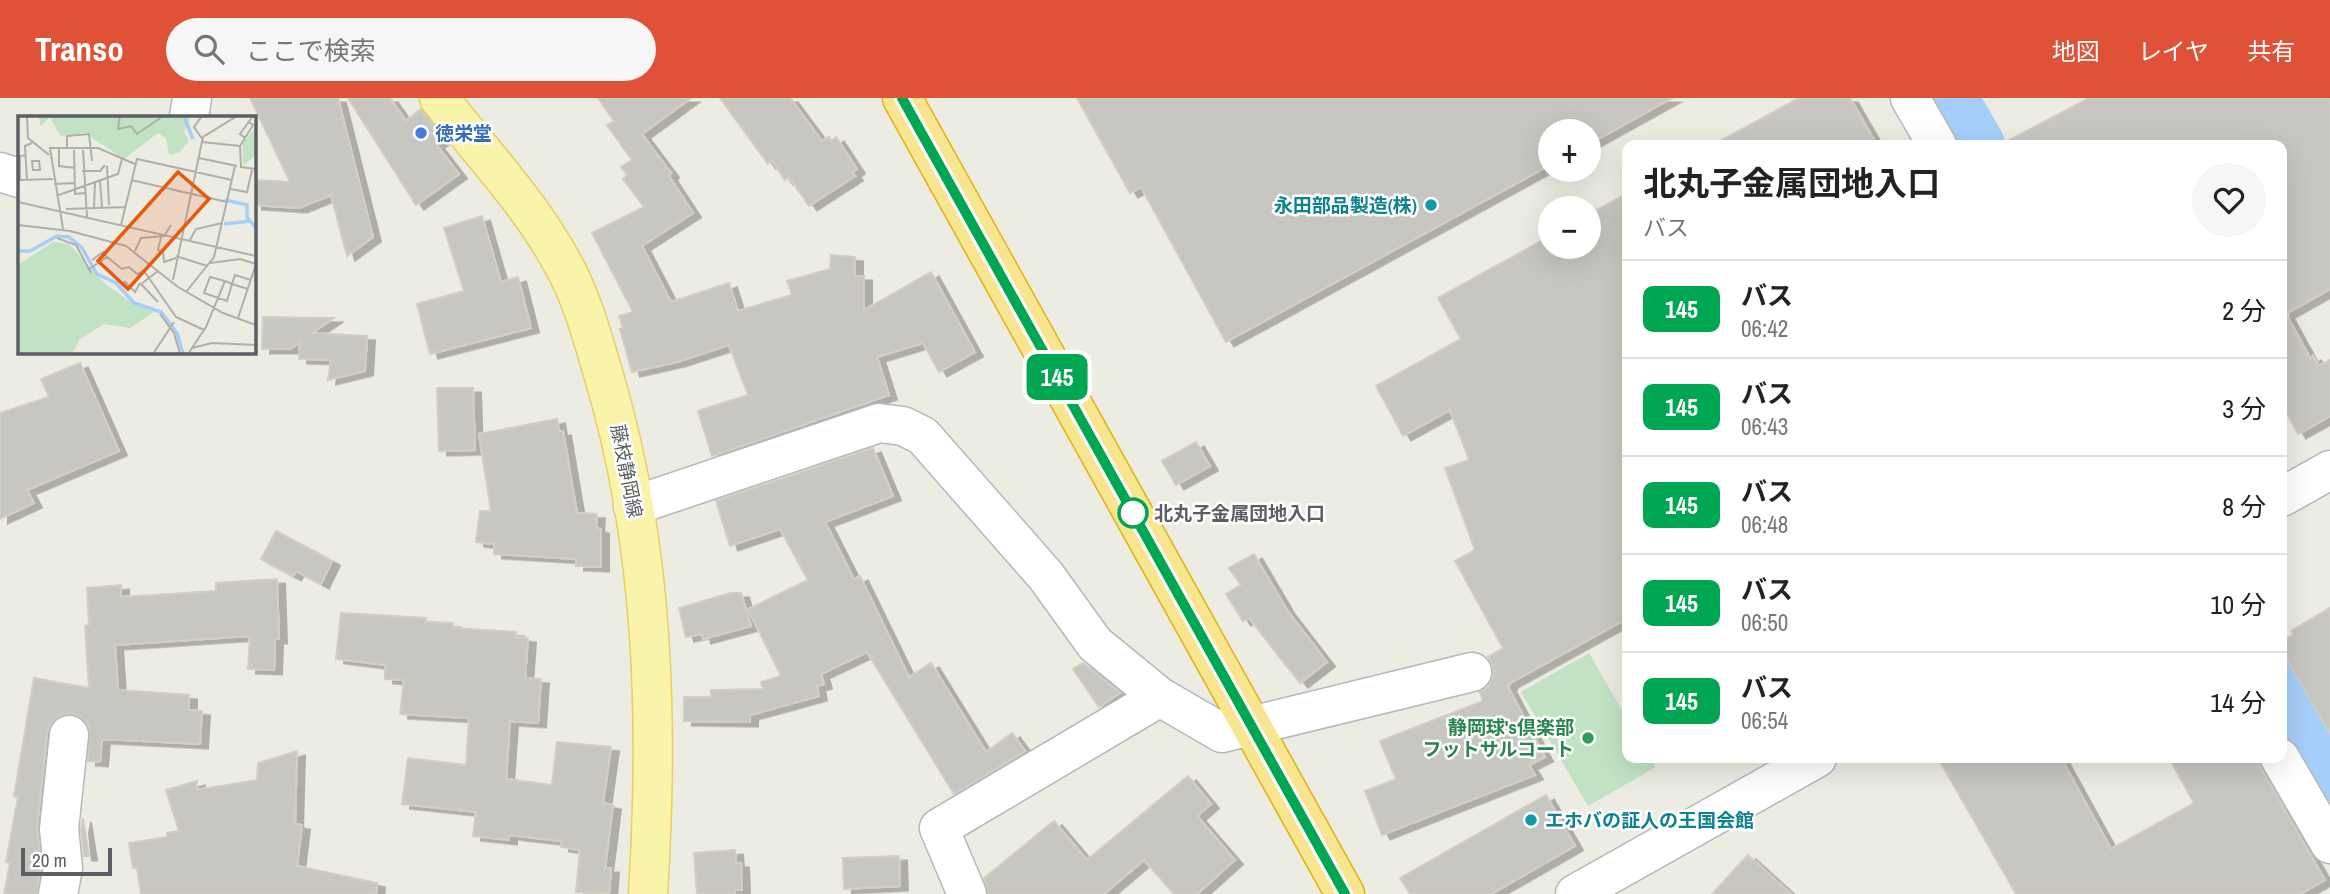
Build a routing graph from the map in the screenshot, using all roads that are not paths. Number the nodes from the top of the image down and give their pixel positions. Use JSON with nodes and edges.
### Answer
{"nodes":[{"id":1,"x":192,"y":98,"type":"edge"},
{"id":2,"x":439,"y":98,"type":"edge"},
{"id":3,"x":902,"y":98,"type":"edge"},
{"id":4,"x":1910,"y":98,"type":"edge"},
{"id":5,"x":189,"y":116,"type":"edge"},
{"id":6,"x":1934,"y":140,"type":"edge"},
{"id":7,"x":0,"y":172,"type":"edge"},
{"id":8,"x":18,"y":178,"type":"edge"},
{"id":9,"x":2330,"y":470,"type":"edge"},
{"id":10,"x":2287,"y":494,"type":"edge"},
{"id":11,"x":633,"y":506,"type":"junction"},
{"id":12,"x":1472,"y":673,"type":"dead end"},
{"id":13,"x":1160,"y":697,"type":"junction"},
{"id":14,"x":1252,"y":727,"type":"junction"},
{"id":15,"x":69,"y":735,"type":"dead end"},
{"id":16,"x":1807,"y":763,"type":"edge"},
{"id":17,"x":2283,"y":763,"type":"edge"},
{"id":18,"x":2330,"y":844,"type":"edge"},
{"id":19,"x":58,"y":894,"type":"edge"},
{"id":20,"x":648,"y":894,"type":"edge"},
{"id":21,"x":967,"y":894,"type":"edge"},
{"id":22,"x":1345,"y":894,"type":"edge"},
{"id":23,"x":1575,"y":894,"type":"edge"}],
"edges":[{"from":1,"to":5,"type":"street"},
{"from":2,"to":11,"type":"main road","name":"藤枝静岡線"},
{"from":3,"to":14,"type":"highway"},
{"from":4,"to":6,"type":"street"},
{"from":7,"to":8,"type":"street"},
{"from":9,"to":10,"type":"street"},
{"from":11,"to":13,"type":"street"},
{"from":11,"to":20,"type":"main road","name":"藤枝静岡線"},
{"from":12,"to":14,"type":"street"},
{"from":13,"to":14,"type":"street"},
{"from":13,"to":21,"type":"street"},
{"from":14,"to":22,"type":"highway"},
{"from":15,"to":19,"type":"street"},
{"from":16,"to":23,"type":"street"},
{"from":17,"to":18,"type":"street"}]}
